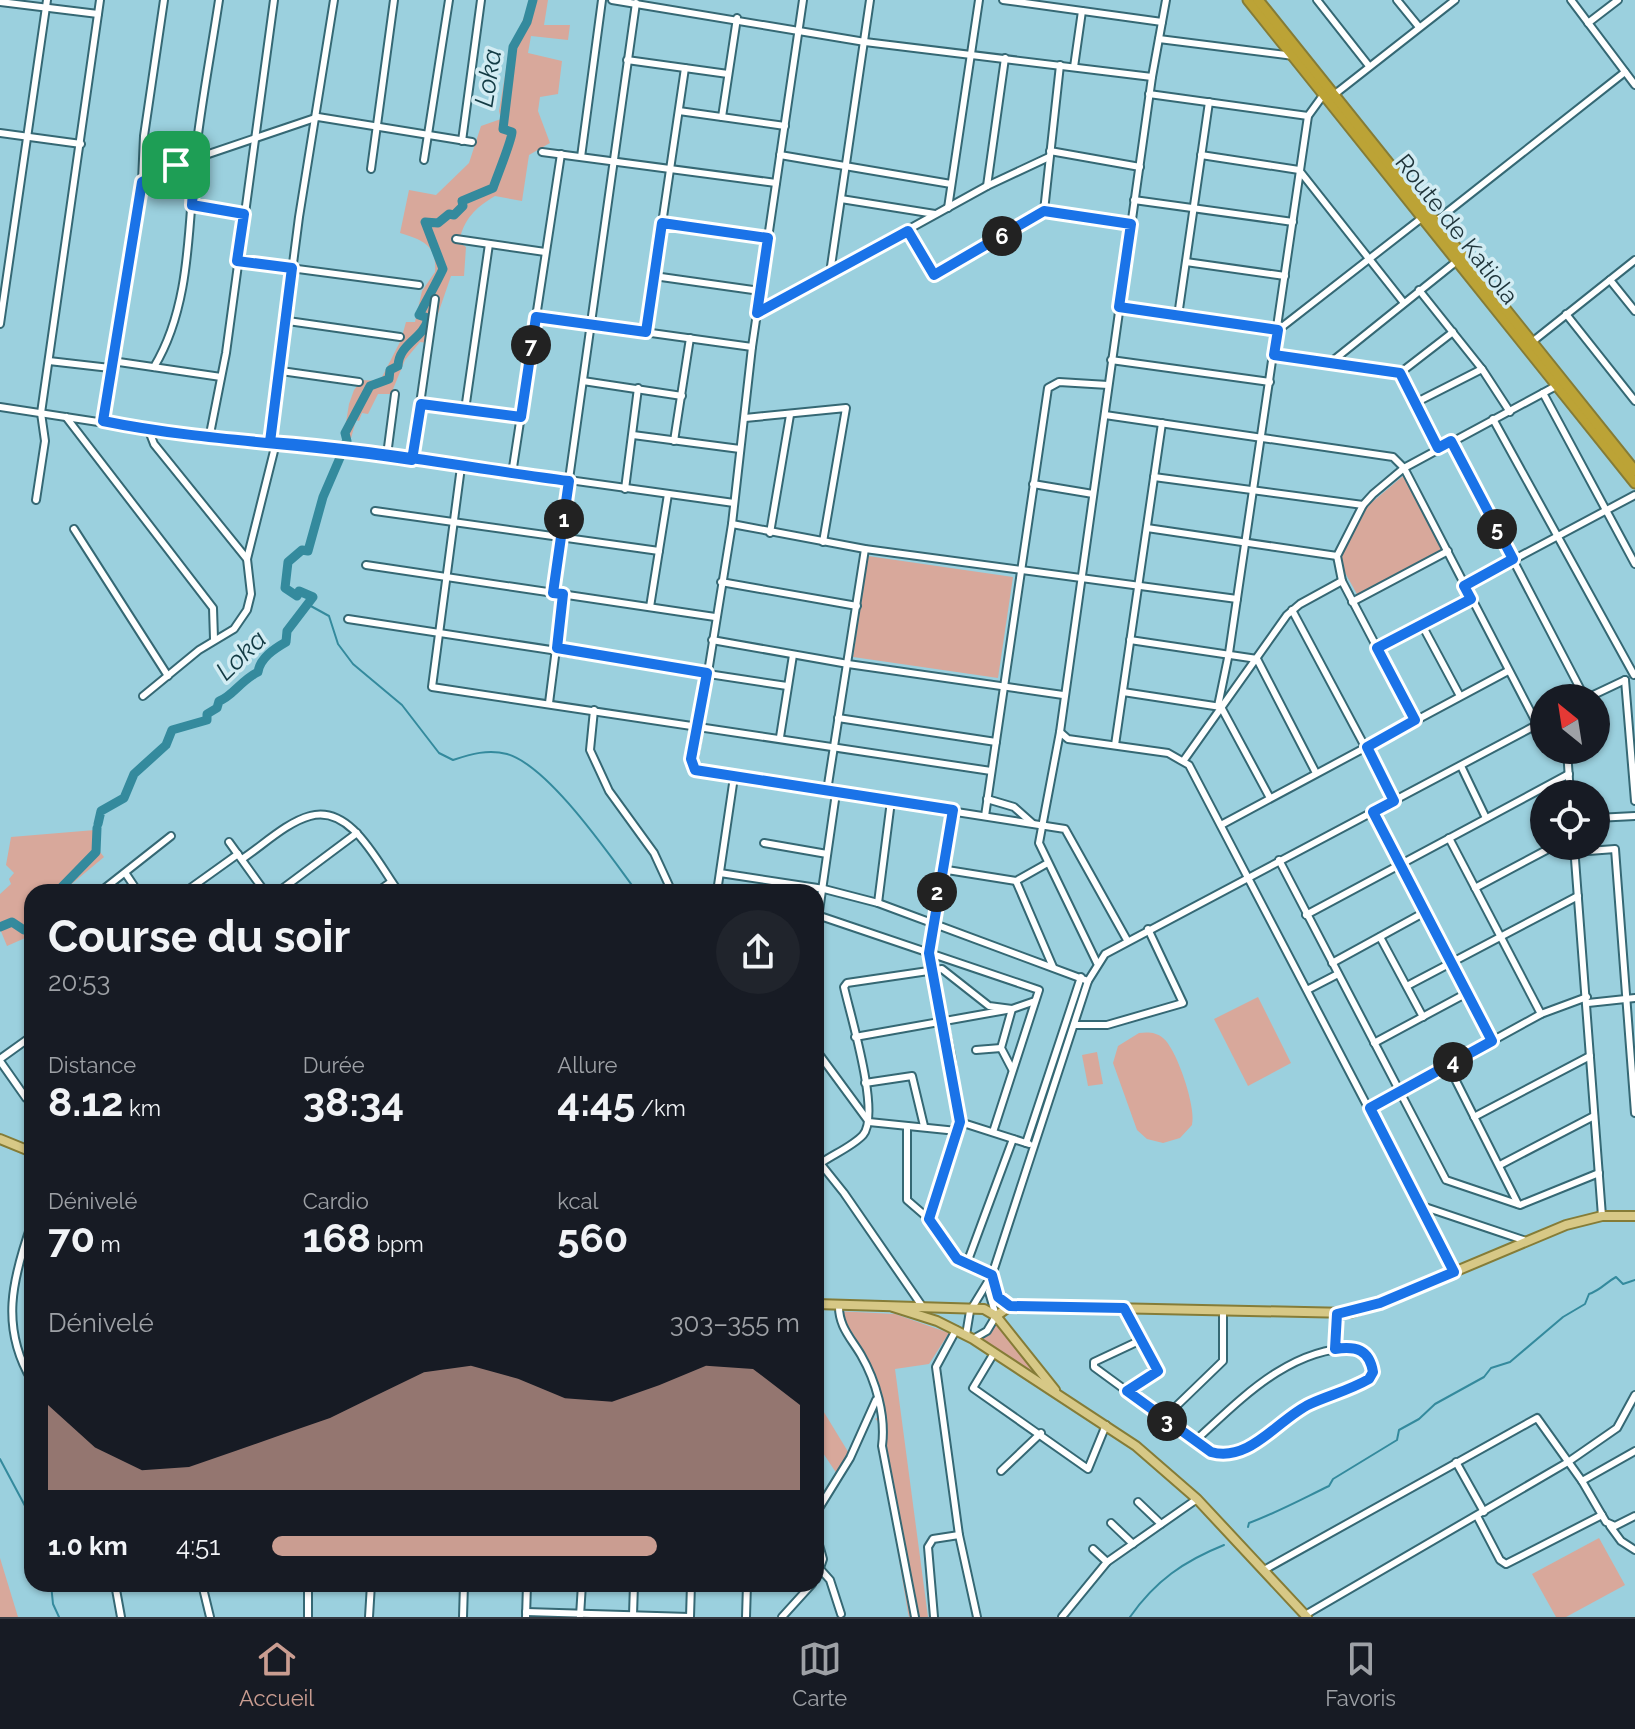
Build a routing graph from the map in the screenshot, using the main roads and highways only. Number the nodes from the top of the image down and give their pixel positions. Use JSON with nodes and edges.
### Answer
{"nodes":[{"id":1,"x":1248,"y":0,"type":"edge"},
{"id":2,"x":1258,"y":0,"type":"edge"},
{"id":3,"x":1329,"y":94,"type":"junction"},
{"id":4,"x":1635,"y":471,"type":"edge"},
{"id":5,"x":1635,"y":483,"type":"edge"},
{"id":6,"x":0,"y":1139,"type":"edge"},
{"id":7,"x":24,"y":1149,"type":"edge"},
{"id":8,"x":1635,"y":1216,"type":"edge"},
{"id":9,"x":991,"y":1277,"type":"road end"},
{"id":10,"x":824,"y":1304,"type":"edge"},
{"id":11,"x":1010,"y":1306,"type":"junction"},
{"id":12,"x":893,"y":1307,"type":"junction"},
{"id":13,"x":996,"y":1316,"type":"junction"},
{"id":14,"x":1058,"y":1393,"type":"junction"},
{"id":15,"x":1306,"y":1616,"type":"edge"}],
"edges":[{"from":1,"to":3,"type":"highway","name":"Route de Katiola"},
{"from":2,"to":3,"type":"highway","name":"Route de Katiola"},
{"from":3,"to":4,"type":"highway","name":"Route de Katiola"},
{"from":3,"to":5,"type":"highway","name":"Route de Katiola"},
{"from":6,"to":7,"type":"main road"},
{"from":8,"to":11,"type":"main road"},
{"from":9,"to":11,"type":"main road"},
{"from":10,"to":12,"type":"main road"},
{"from":11,"to":13,"type":"main road"},
{"from":12,"to":13,"type":"main road"},
{"from":12,"to":14,"type":"main road"},
{"from":13,"to":14,"type":"main road"},
{"from":14,"to":15,"type":"main road"}]}
